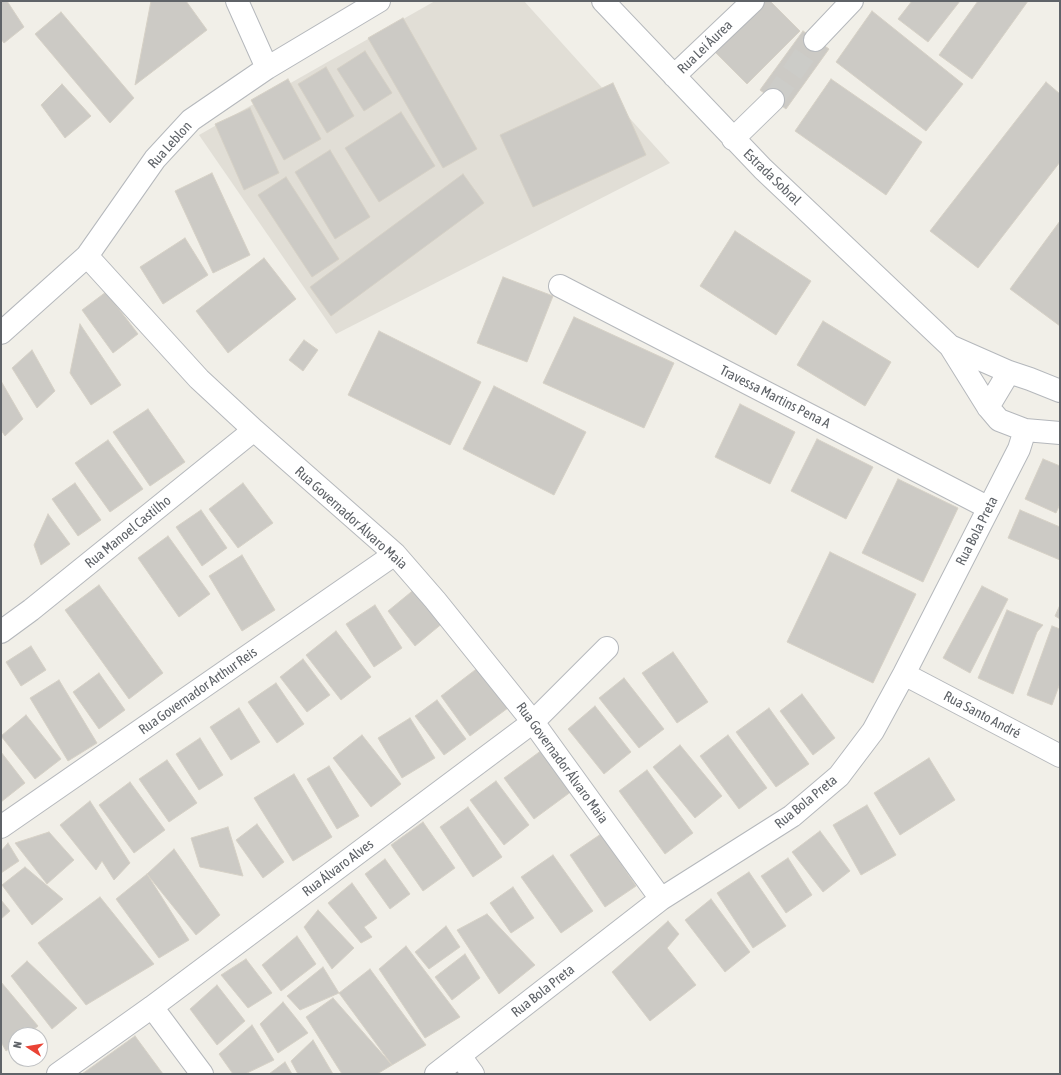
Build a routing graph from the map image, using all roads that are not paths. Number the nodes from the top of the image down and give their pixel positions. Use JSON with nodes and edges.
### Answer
{"nodes":[{"id":1,"x":237,"y":1,"type":"edge"},
{"id":2,"x":379,"y":1,"type":"edge"},
{"id":3,"x":603,"y":1,"type":"edge"},
{"id":4,"x":753,"y":1,"type":"edge"},
{"id":5,"x":852,"y":1,"type":"edge"},
{"id":6,"x":816,"y":40,"type":"tunnel mouth"},
{"id":7,"x":267,"y":68,"type":"junction"},
{"id":8,"x":674,"y":76,"type":"junction"},
{"id":9,"x":773,"y":100,"type":"tunnel mouth"},
{"id":10,"x":733,"y":139,"type":"junction"},
{"id":11,"x":88,"y":256,"type":"junction"},
{"id":12,"x":560,"y":286,"type":"dead end"},
{"id":13,"x":1,"y":333,"type":"edge"},
{"id":14,"x":950,"y":346,"type":"junction"},
{"id":15,"x":1009,"y":372,"type":"junction"},
{"id":16,"x":1060,"y":390,"type":"edge"},
{"id":17,"x":988,"y":407,"type":"junction"},
{"id":18,"x":254,"y":430,"type":"junction"},
{"id":19,"x":1025,"y":430,"type":"junction"},
{"id":20,"x":1060,"y":433,"type":"edge"},
{"id":21,"x":989,"y":508,"type":"junction"},
{"id":22,"x":395,"y":554,"type":"junction"},
{"id":23,"x":1,"y":632,"type":"edge"},
{"id":24,"x":607,"y":648,"type":"dead end"},
{"id":25,"x":904,"y":674,"type":"junction"},
{"id":26,"x":533,"y":722,"type":"junction"},
{"id":27,"x":1060,"y":756,"type":"edge"},
{"id":28,"x":1,"y":827,"type":"edge"},
{"id":29,"x":661,"y":899,"type":"junction"},
{"id":30,"x":152,"y":1007,"type":"junction"},
{"id":31,"x":460,"y":1056,"type":"junction"},
{"id":32,"x":58,"y":1074,"type":"edge"},
{"id":33,"x":202,"y":1074,"type":"edge"},
{"id":34,"x":436,"y":1074,"type":"edge"},
{"id":35,"x":473,"y":1074,"type":"edge"}],
"edges":[{"from":1,"to":7,"type":"street"},
{"from":2,"to":7,"type":"street","name":"Rua Leblon"},
{"from":3,"to":8,"type":"street","name":"Estrada Sobral"},
{"from":4,"to":8,"type":"street","name":"Rua Lei Áurea"},
{"from":5,"to":6,"type":"street"},
{"from":7,"to":11,"type":"street","name":"Rua Leblon"},
{"from":8,"to":10,"type":"street","name":"Estrada Sobral"},
{"from":9,"to":10,"type":"street"},
{"from":10,"to":14,"type":"street","name":"Estrada Sobral"},
{"from":11,"to":13,"type":"street","name":"Rua Leblon"},
{"from":11,"to":18,"type":"street","name":"Rua Governador Álvaro Maia"},
{"from":12,"to":21,"type":"street","name":"Travessa Martins Pena A"},
{"from":14,"to":15,"type":"street","name":"Estrada Sobral"},
{"from":14,"to":17,"type":"street","name":"Estrada Sobral"},
{"from":15,"to":16,"type":"street","name":"Estrada Sobral"},
{"from":15,"to":17,"type":"street"},
{"from":17,"to":19,"type":"street","name":"Estrada Sobral"},
{"from":18,"to":22,"type":"street","name":"Rua Governador Álvaro Maia"},
{"from":18,"to":23,"type":"street","name":"Rua Manoel Castilho"},
{"from":19,"to":20,"type":"street","name":"Estrada Sobral"},
{"from":19,"to":21,"type":"street","name":"Rua Bola Preta"},
{"from":21,"to":25,"type":"street","name":"Rua Bola Preta"},
{"from":22,"to":26,"type":"street","name":"Rua Governador Álvaro Maia"},
{"from":22,"to":28,"type":"street","name":"Rua Governador Arthur Reis"},
{"from":24,"to":26,"type":"street","name":"Rua Álvaro Alves"},
{"from":25,"to":27,"type":"street","name":"Rua Santo André"},
{"from":25,"to":29,"type":"street","name":"Rua Bola Preta"},
{"from":26,"to":29,"type":"street","name":"Rua Governador Álvaro Maia"},
{"from":26,"to":30,"type":"street","name":"Rua Álvaro Alves"},
{"from":29,"to":31,"type":"street","name":"Rua Bola Preta"},
{"from":30,"to":32,"type":"street","name":"Rua Álvaro Alves"},
{"from":30,"to":33,"type":"street"},
{"from":31,"to":34,"type":"street","name":"Rua Bola Preta"},
{"from":31,"to":35,"type":"street"}]}
